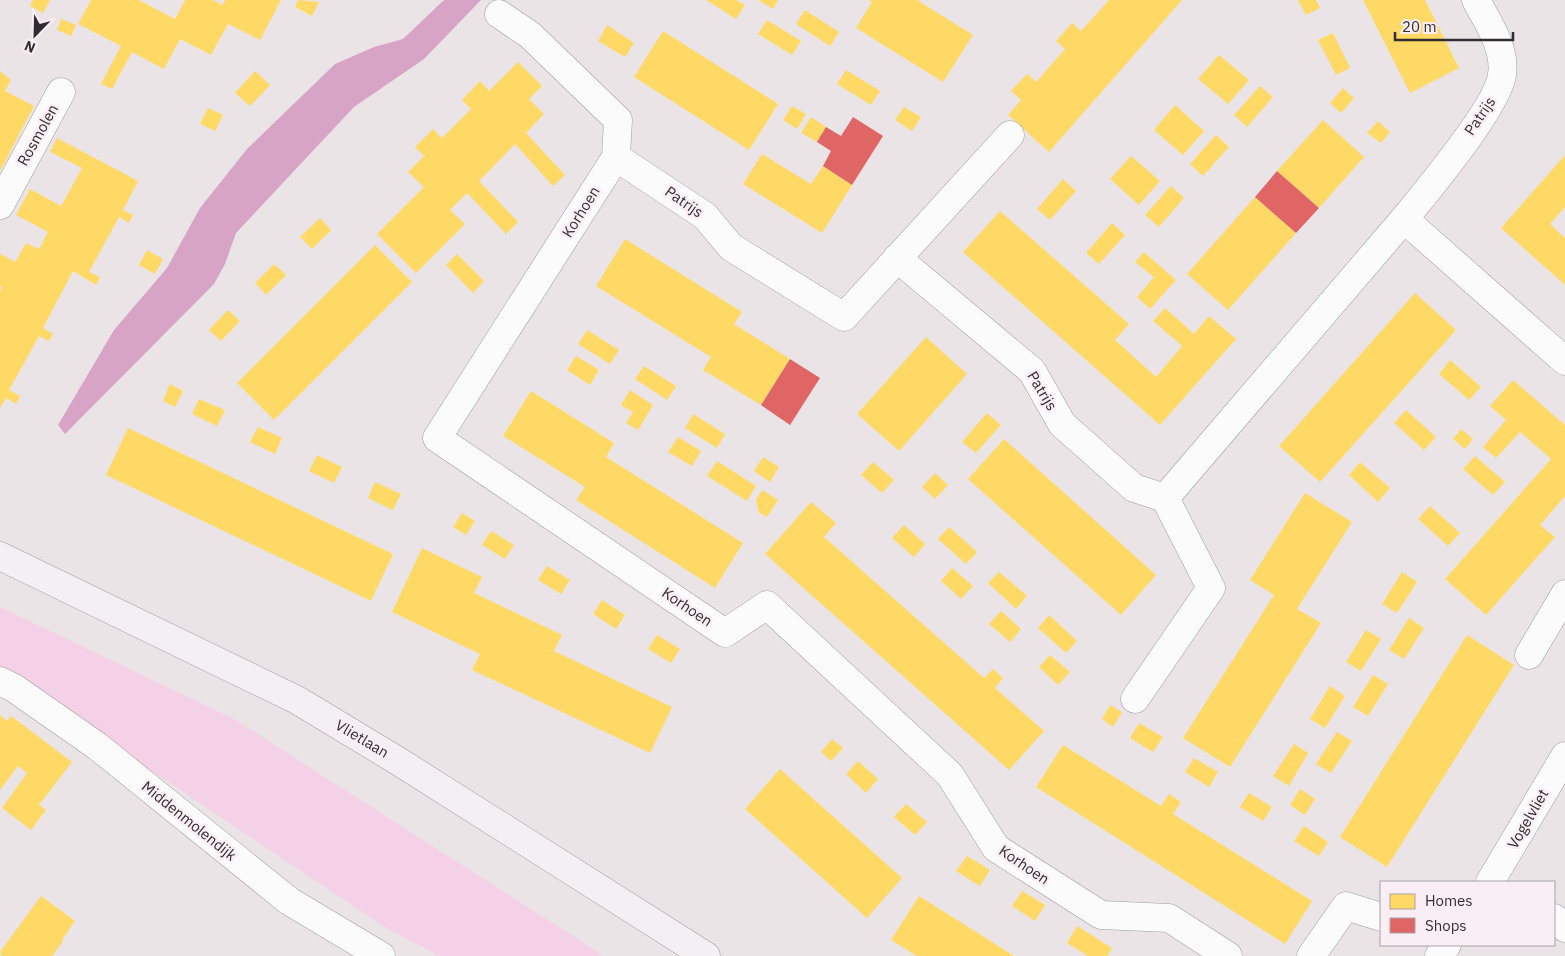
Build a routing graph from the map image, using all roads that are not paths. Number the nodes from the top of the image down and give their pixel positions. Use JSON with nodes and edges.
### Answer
{"nodes":[{"id":1,"x":1476,"y":0,"type":"edge"},
{"id":2,"x":499,"y":14,"type":"dead end"},
{"id":3,"x":62,"y":92,"type":"dead end"},
{"id":4,"x":1010,"y":135,"type":"dead end"},
{"id":5,"x":616,"y":157,"type":"junction"},
{"id":6,"x":0,"y":205,"type":"edge"},
{"id":7,"x":1404,"y":219,"type":"junction"},
{"id":8,"x":897,"y":258,"type":"junction"},
{"id":9,"x":1565,"y":361,"type":"edge"},
{"id":10,"x":1166,"y":498,"type":"junction"},
{"id":11,"x":0,"y":556,"type":"edge"},
{"id":12,"x":1565,"y":594,"type":"edge"},
{"id":13,"x":1529,"y":654,"type":"dead end"},
{"id":14,"x":0,"y":681,"type":"edge"},
{"id":15,"x":1135,"y":699,"type":"dead end"},
{"id":16,"x":1565,"y":756,"type":"edge"},
{"id":17,"x":1500,"y":878,"type":"edge"},
{"id":18,"x":1380,"y":917,"type":"edge"},
{"id":19,"x":1555,"y":919,"type":"edge"},
{"id":20,"x":1565,"y":928,"type":"edge"},
{"id":21,"x":381,"y":956,"type":"edge"},
{"id":22,"x":706,"y":956,"type":"edge"},
{"id":23,"x":1228,"y":956,"type":"edge"},
{"id":24,"x":1311,"y":956,"type":"edge"}],
"edges":[{"from":1,"to":7,"type":"street","name":"Patrijs"},
{"from":2,"to":5,"type":"street"},
{"from":3,"to":6,"type":"street","name":"Rosmolen"},
{"from":4,"to":8,"type":"street","name":"Patrijs"},
{"from":5,"to":8,"type":"street","name":"Patrijs"},
{"from":5,"to":23,"type":"street","name":"Korhoen"},
{"from":7,"to":9,"type":"street"},
{"from":7,"to":10,"type":"street","name":"Patrijs"},
{"from":8,"to":10,"type":"street","name":"Patrijs"},
{"from":10,"to":15,"type":"street"},
{"from":11,"to":22,"type":"street","name":"Vlietlaan"},
{"from":12,"to":13,"type":"street"},
{"from":14,"to":21,"type":"street","name":"Middenmolendijk"},
{"from":16,"to":17,"type":"street","name":"Vogelvliet"},
{"from":18,"to":24,"type":"street"},
{"from":19,"to":20,"type":"street"}]}
